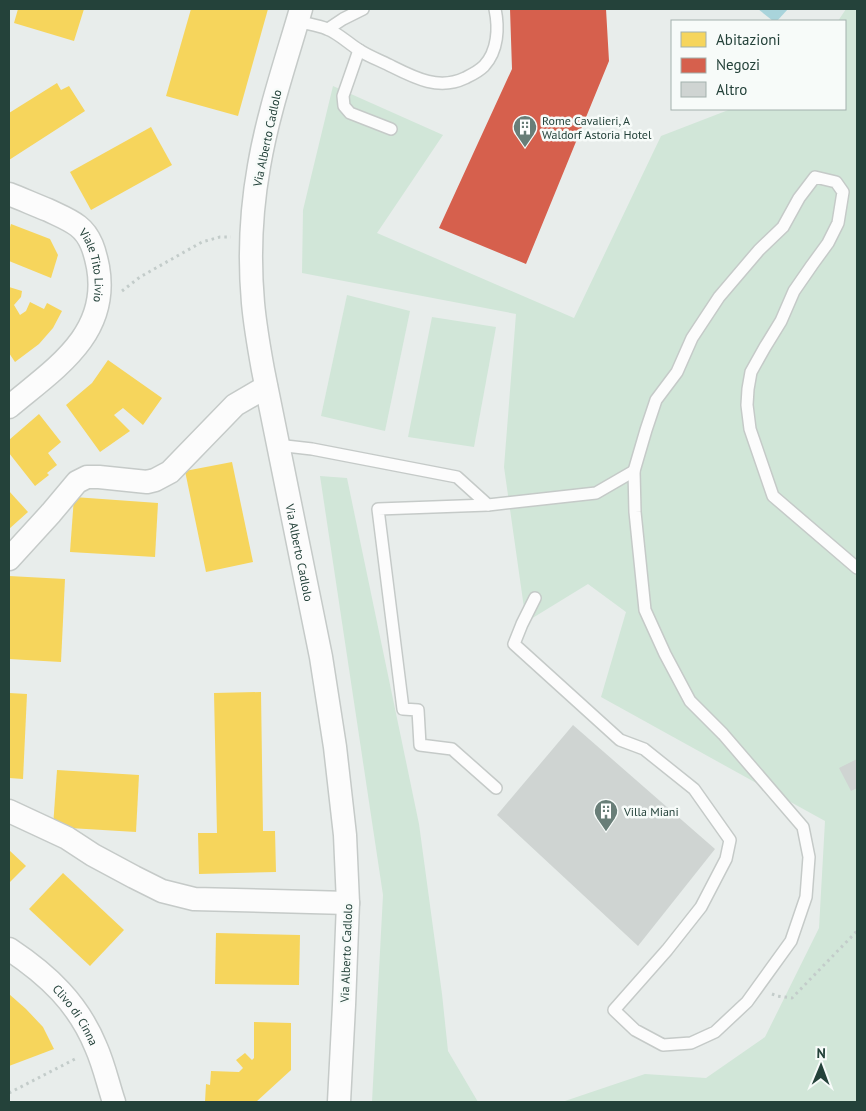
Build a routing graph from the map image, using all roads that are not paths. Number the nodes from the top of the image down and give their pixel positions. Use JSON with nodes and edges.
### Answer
{"nodes":[{"id":1,"x":363,"y":9,"type":"edge"},
{"id":2,"x":495,"y":9,"type":"edge"},
{"id":3,"x":299,"y":15,"type":"edge"},
{"id":4,"x":328,"y":29,"type":"junction"},
{"id":5,"x":359,"y":50,"type":"junction"},
{"id":6,"x":391,"y":130,"type":"dead end"},
{"id":7,"x":9,"y":194,"type":"edge"},
{"id":8,"x":266,"y":387,"type":"junction"},
{"id":9,"x":9,"y":408,"type":"edge"},
{"id":10,"x":278,"y":445,"type":"junction"},
{"id":11,"x":634,"y":472,"type":"junction"},
{"id":12,"x":488,"y":505,"type":"junction"},
{"id":13,"x":9,"y":559,"type":"edge"},
{"id":14,"x":857,"y":568,"type":"edge"},
{"id":15,"x":535,"y":598,"type":"dead end"},
{"id":16,"x":496,"y":788,"type":"dead end"},
{"id":17,"x":9,"y":811,"type":"edge"},
{"id":18,"x":348,"y":903,"type":"junction"},
{"id":19,"x":9,"y":949,"type":"edge"},
{"id":20,"x":114,"y":1102,"type":"edge"},
{"id":21,"x":339,"y":1102,"type":"edge"}],
"edges":[{"from":1,"to":4,"type":"lane"},
{"from":2,"to":5,"type":"lane"},
{"from":3,"to":4,"type":"lane"},
{"from":3,"to":8,"type":"street","name":"Via Alberto Cadlolo"},
{"from":4,"to":5,"type":"lane"},
{"from":5,"to":6,"type":"lane"},
{"from":7,"to":9,"type":"street","name":"Viale Tito Livio"},
{"from":8,"to":10,"type":"street","name":"Via Alberto Cadlolo"},
{"from":8,"to":13,"type":"street"},
{"from":10,"to":12,"type":"lane"},
{"from":10,"to":18,"type":"street","name":"Via Alberto Cadlolo"},
{"from":11,"to":12,"type":"lane"},
{"from":11,"to":14,"type":"lane"},
{"from":11,"to":15,"type":"lane"},
{"from":12,"to":16,"type":"lane"},
{"from":17,"to":18,"type":"street"},
{"from":18,"to":21,"type":"street","name":"Via Alberto Cadlolo"},
{"from":19,"to":20,"type":"street","name":"Clivo di Cinna"}]}
